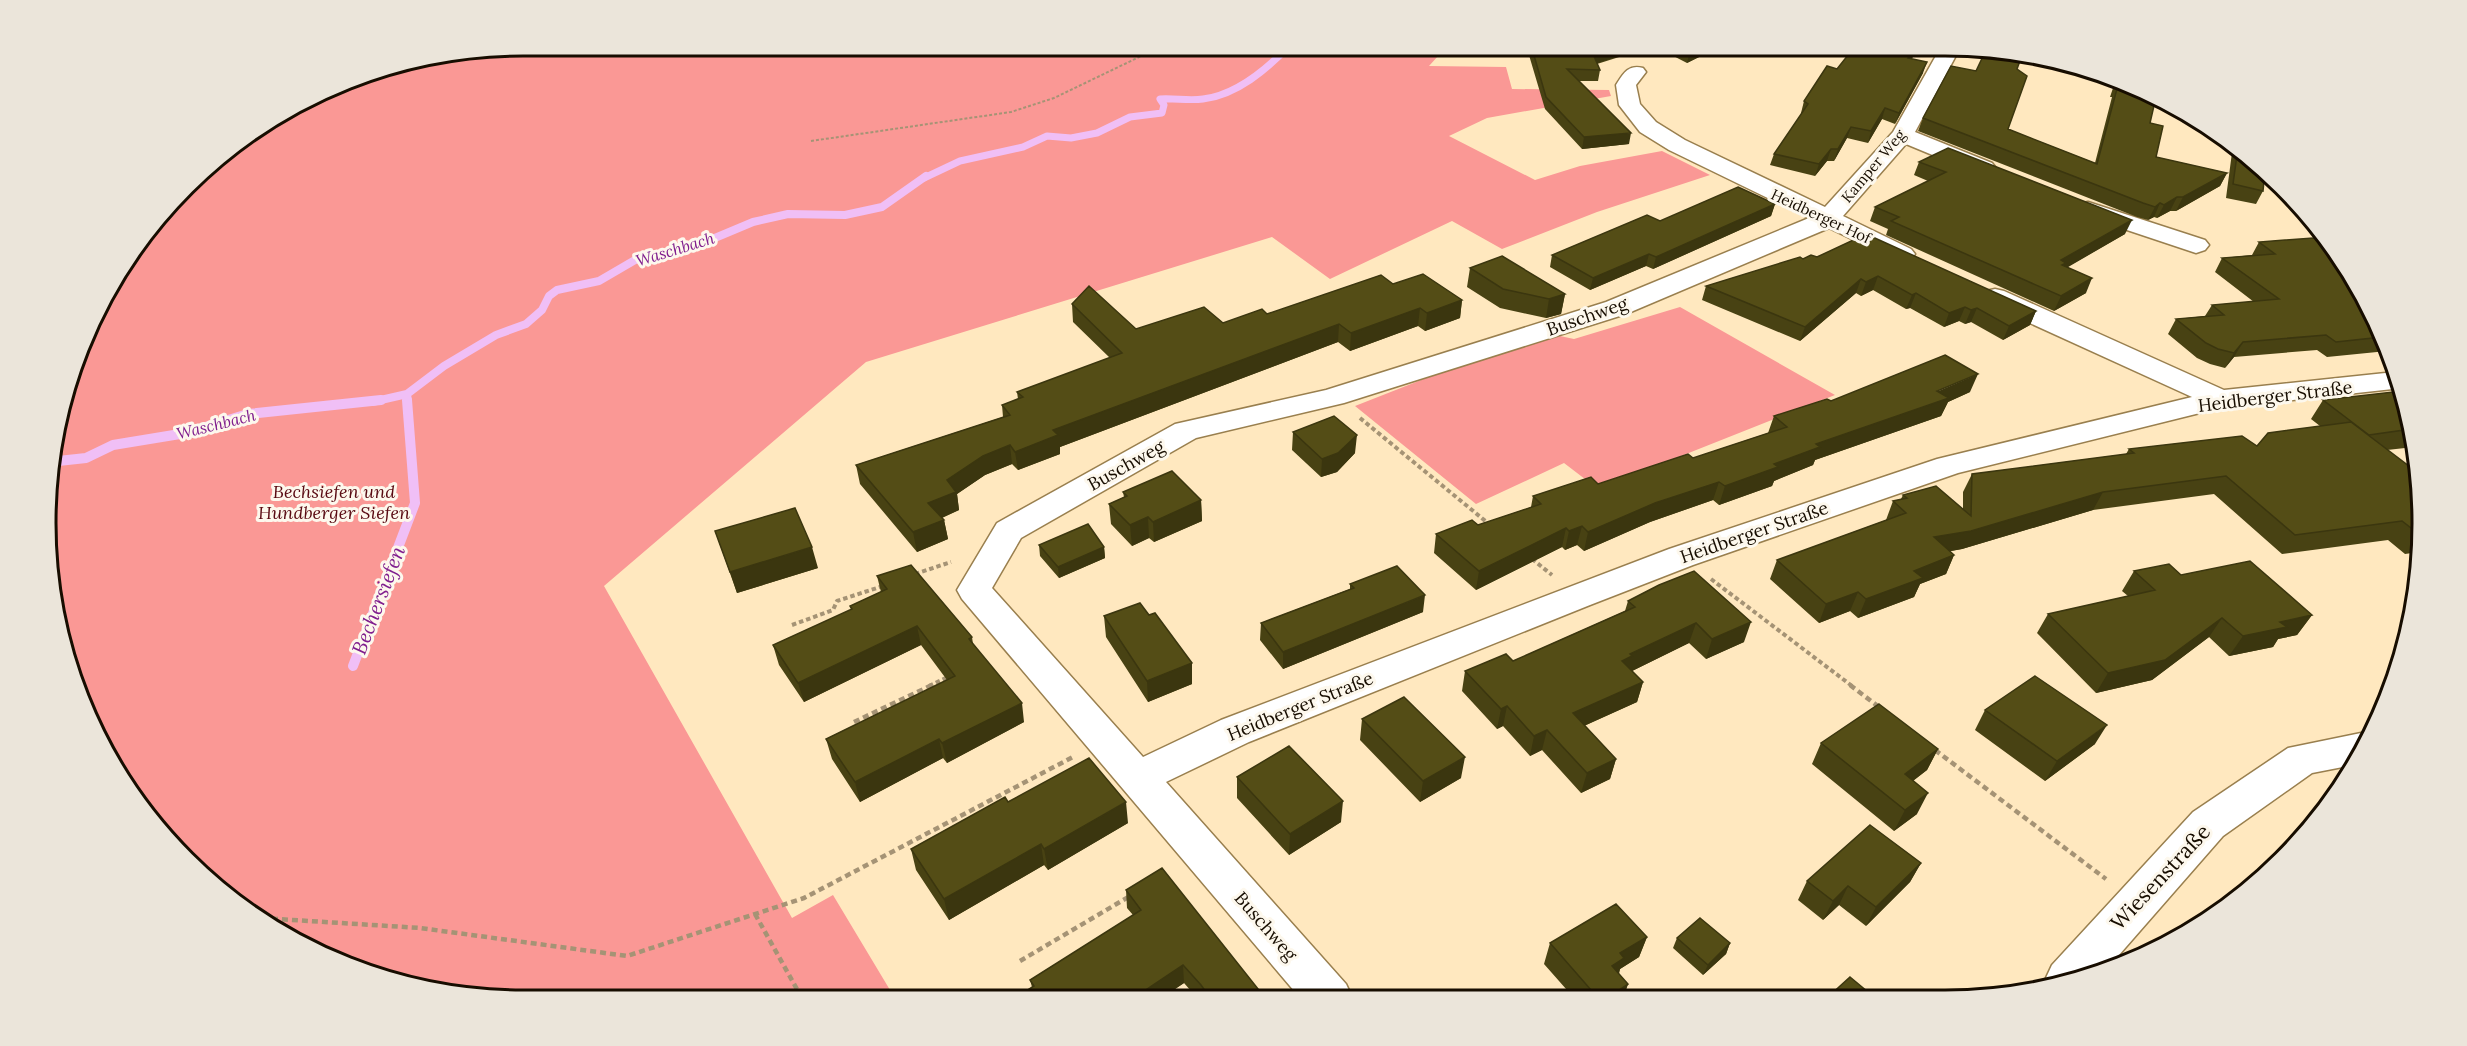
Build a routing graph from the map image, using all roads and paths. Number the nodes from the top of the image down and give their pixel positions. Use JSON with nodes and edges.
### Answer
{"nodes":[{"id":1,"x":1146,"y":56,"type":"edge"},
{"id":2,"x":1945,"y":56,"type":"edge"},
{"id":3,"x":1636,"y":72,"type":"dead end"},
{"id":4,"x":1902,"y":135,"type":"junction"},
{"id":5,"x":811,"y":141,"type":"dead end"},
{"id":6,"x":2009,"y":178,"type":"edge"},
{"id":7,"x":2063,"y":199,"type":"edge"},
{"id":8,"x":1827,"y":220,"type":"junction"},
{"id":9,"x":2196,"y":245,"type":"dead end"},
{"id":10,"x":1925,"y":265,"type":"edge"},
{"id":11,"x":1969,"y":285,"type":"edge"},
{"id":12,"x":2390,"y":382,"type":"edge"},
{"id":13,"x":1334,"y":397,"type":"junction"},
{"id":14,"x":2220,"y":399,"type":"junction"},
{"id":15,"x":1497,"y":530,"type":"edge"},
{"id":16,"x":1001,"y":545,"type":"junction"},
{"id":17,"x":1524,"y":552,"type":"edge"},
{"id":18,"x":1681,"y":557,"type":"junction"},
{"id":19,"x":914,"y":575,"type":"edge"},
{"id":20,"x":892,"y":583,"type":"edge"},
{"id":21,"x":1578,"y":596,"type":"junction"},
{"id":22,"x":792,"y":625,"type":"dead end"},
{"id":23,"x":957,"y":672,"type":"edge"},
{"id":24,"x":1880,"y":708,"type":"edge"},
{"id":25,"x":854,"y":722,"type":"edge"},
{"id":26,"x":1104,"y":741,"type":"junction"},
{"id":27,"x":1927,"y":744,"type":"edge"},
{"id":28,"x":2353,"y":749,"type":"edge"},
{"id":29,"x":1136,"y":778,"type":"junction"},
{"id":30,"x":1141,"y":889,"type":"edge"},
{"id":31,"x":2136,"y":902,"type":"junction"},
{"id":32,"x":755,"y":914,"type":"junction"},
{"id":33,"x":273,"y":918,"type":"edge"},
{"id":34,"x":1020,"y":961,"type":"dead end"},
{"id":35,"x":2075,"y":972,"type":"edge"},
{"id":36,"x":797,"y":990,"type":"edge"},
{"id":37,"x":1322,"y":990,"type":"edge"}],
"edges":[{"from":1,"to":5,"type":"path"},
{"from":2,"to":4,"type":"street","name":"Kamper Weg"},
{"from":3,"to":8,"type":"street","name":"Heidberger Hof"},
{"from":4,"to":6,"type":"street"},
{"from":4,"to":8,"type":"street","name":"Kamper Weg"},
{"from":7,"to":9,"type":"street"},
{"from":8,"to":10,"type":"street","name":"Heidberger Hof"},
{"from":8,"to":13,"type":"street","name":"Buschweg"},
{"from":11,"to":14,"type":"street"},
{"from":12,"to":14,"type":"street","name":"Heidberger Straße"},
{"from":13,"to":15,"type":"path"},
{"from":13,"to":16,"type":"street","name":"Buschweg"},
{"from":14,"to":18,"type":"street","name":"Heidberger Straße"},
{"from":16,"to":19,"type":"path"},
{"from":16,"to":26,"type":"street","name":"Buschweg"},
{"from":17,"to":21,"type":"path"},
{"from":18,"to":21,"type":"street","name":"Heidberger Straße"},
{"from":18,"to":24,"type":"path"},
{"from":20,"to":22,"type":"path"},
{"from":21,"to":29,"type":"street","name":"Heidberger Straße"},
{"from":23,"to":25,"type":"path"},
{"from":26,"to":29,"type":"street","name":"Buschweg"},
{"from":26,"to":32,"type":"path"},
{"from":27,"to":31,"type":"path"},
{"from":28,"to":31,"type":"street","name":"Wiesenstraße"},
{"from":29,"to":37,"type":"street","name":"Buschweg"},
{"from":30,"to":34,"type":"path"},
{"from":31,"to":35,"type":"street","name":"Wiesenstraße"},
{"from":32,"to":33,"type":"path"},
{"from":32,"to":36,"type":"path"}]}
